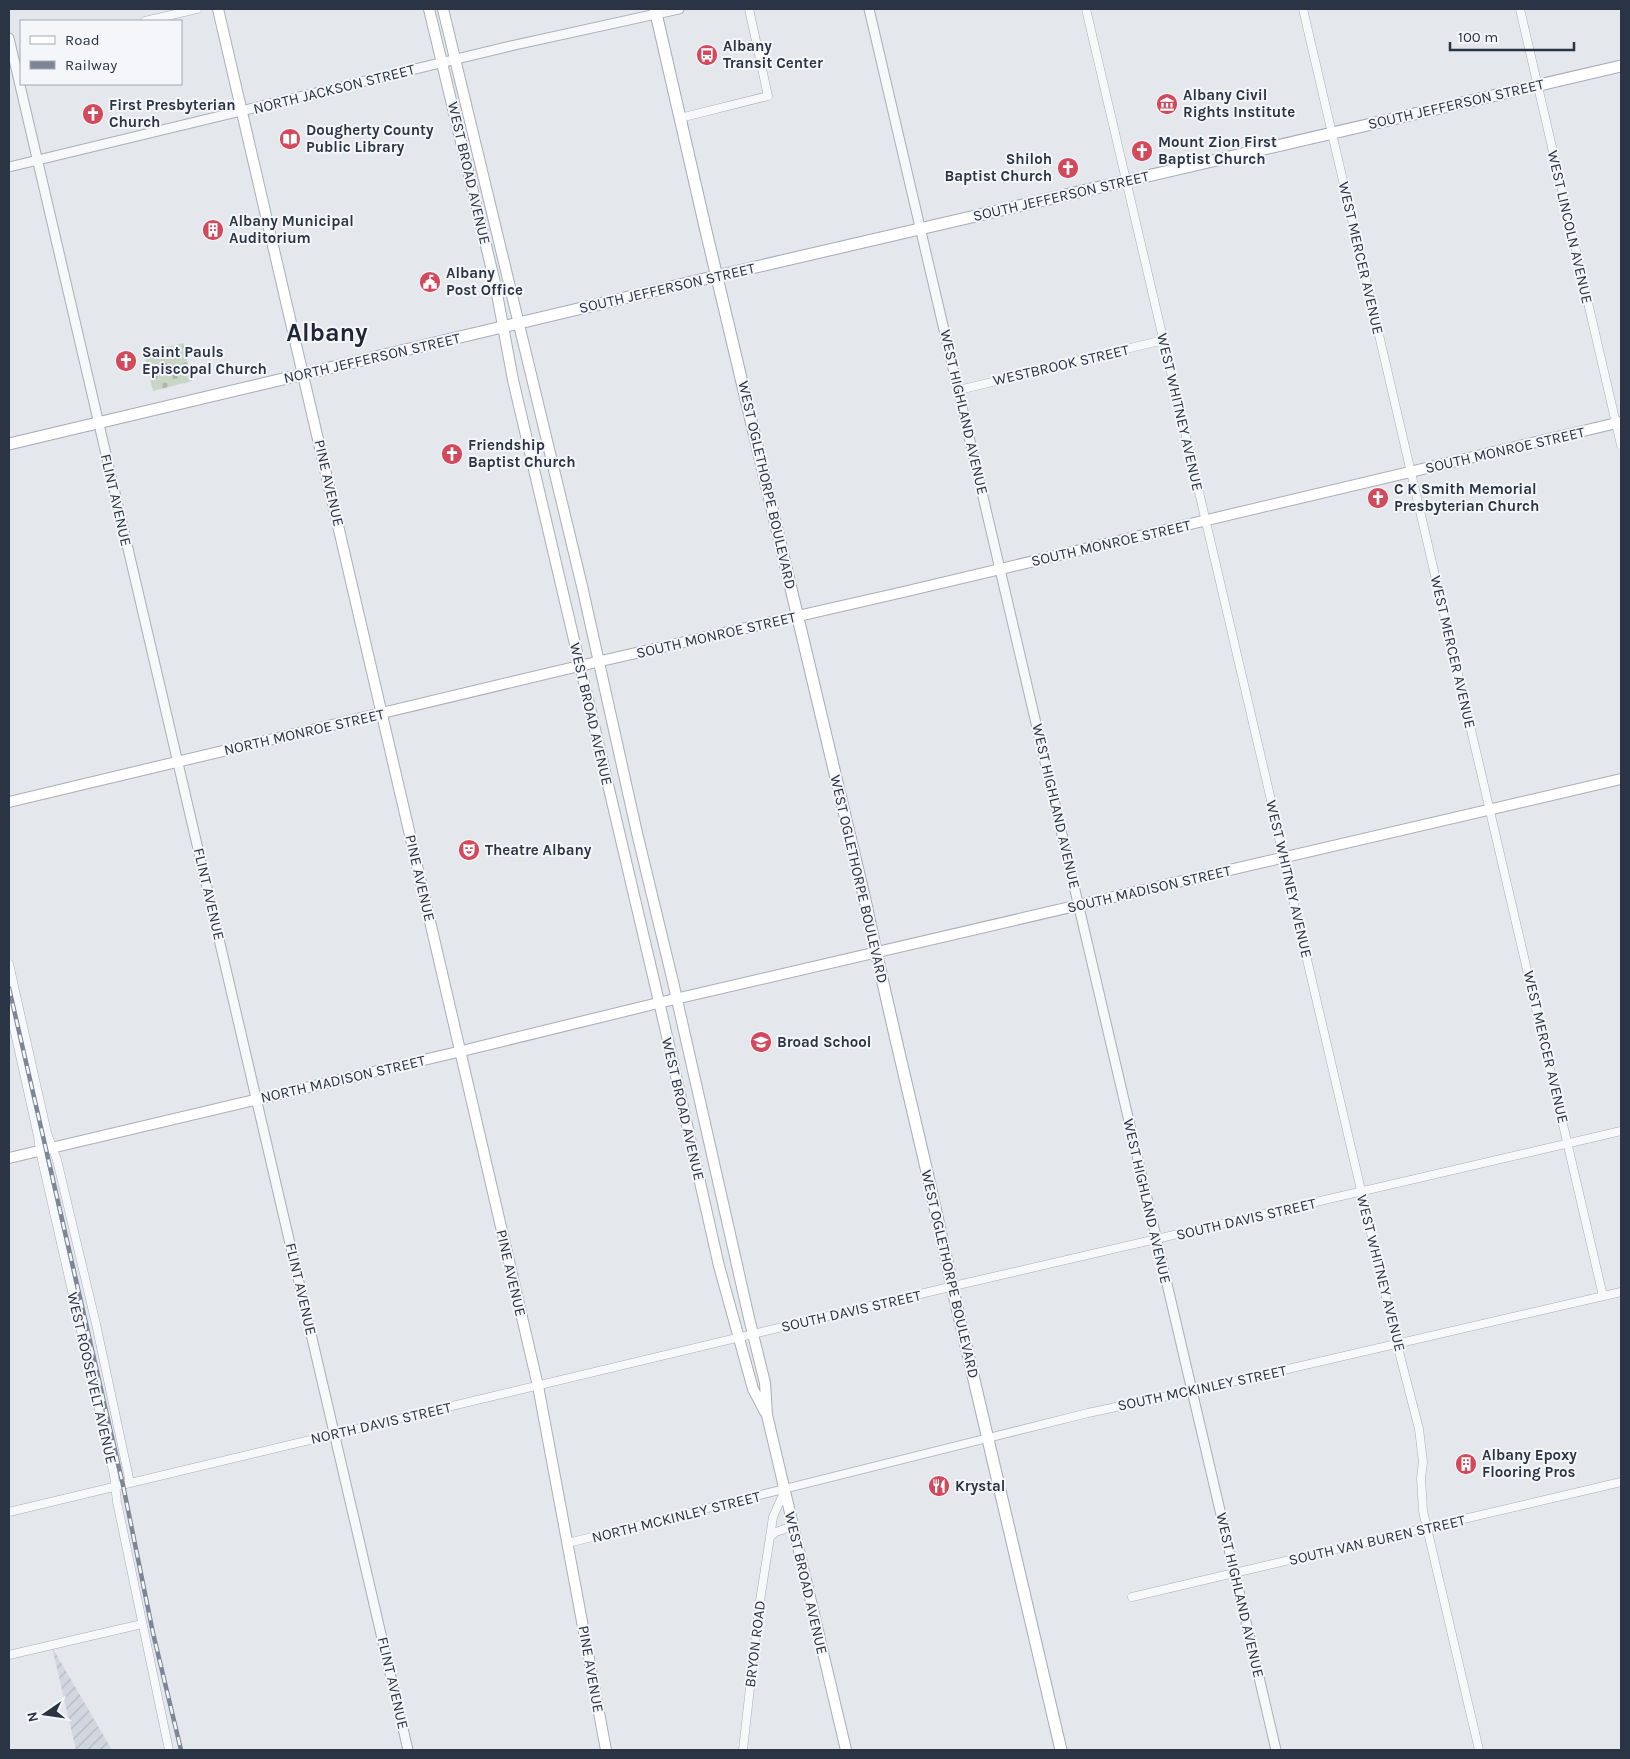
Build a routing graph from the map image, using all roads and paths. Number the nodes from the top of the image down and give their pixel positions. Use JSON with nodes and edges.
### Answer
{"nodes":[{"id":1,"x":198,"y":9,"type":"edge"},
{"id":2,"x":218,"y":9,"type":"edge"},
{"id":3,"x":429,"y":9,"type":"edge"},
{"id":4,"x":443,"y":9,"type":"edge"},
{"id":5,"x":679,"y":9,"type":"edge"},
{"id":6,"x":749,"y":9,"type":"edge"},
{"id":7,"x":869,"y":9,"type":"edge"},
{"id":8,"x":1086,"y":9,"type":"edge"},
{"id":9,"x":1303,"y":9,"type":"edge"},
{"id":10,"x":1520,"y":9,"type":"edge"},
{"id":11,"x":656,"y":11,"type":"edge"},
{"id":12,"x":149,"y":20,"type":"edge"},
{"id":13,"x":9,"y":38,"type":"edge"},
{"id":14,"x":17,"y":51,"type":"edge"},
{"id":15,"x":455,"y":60,"type":"junction"},
{"id":16,"x":442,"y":63,"type":"junction"},
{"id":17,"x":1621,"y":66,"type":"edge"},
{"id":18,"x":20,"y":67,"type":"edge"},
{"id":19,"x":23,"y":85,"type":"edge"},
{"id":20,"x":1537,"y":86,"type":"junction"},
{"id":21,"x":243,"y":111,"type":"junction"},
{"id":22,"x":680,"y":118,"type":"junction"},
{"id":23,"x":1332,"y":134,"type":"junction"},
{"id":24,"x":37,"y":160,"type":"junction"},
{"id":25,"x":9,"y":167,"type":"edge"},
{"id":26,"x":1126,"y":181,"type":"junction"},
{"id":27,"x":921,"y":229,"type":"junction"},
{"id":28,"x":717,"y":276,"type":"junction"},
{"id":29,"x":519,"y":324,"type":"junction"},
{"id":30,"x":502,"y":328,"type":"junction"},
{"id":31,"x":1163,"y":340,"type":"junction"},
{"id":32,"x":303,"y":374,"type":"junction"},
{"id":33,"x":959,"y":390,"type":"junction"},
{"id":34,"x":98,"y":423,"type":"junction"},
{"id":35,"x":1618,"y":423,"type":"edge"},
{"id":36,"x":9,"y":444,"type":"edge"},
{"id":37,"x":1621,"y":445,"type":"edge"},
{"id":38,"x":1411,"y":472,"type":"junction"},
{"id":39,"x":1206,"y":520,"type":"junction"},
{"id":40,"x":1000,"y":569,"type":"junction"},
{"id":41,"x":798,"y":616,"type":"junction"},
{"id":42,"x":599,"y":662,"type":"junction"},
{"id":43,"x":579,"y":666,"type":"junction"},
{"id":44,"x":381,"y":713,"type":"junction"},
{"id":45,"x":178,"y":762,"type":"junction"},
{"id":46,"x":1621,"y":779,"type":"edge"},
{"id":47,"x":9,"y":802,"type":"edge"},
{"id":48,"x":1489,"y":810,"type":"junction"},
{"id":49,"x":1283,"y":857,"type":"junction"},
{"id":50,"x":1079,"y":906,"type":"junction"},
{"id":51,"x":876,"y":952,"type":"junction"},
{"id":52,"x":9,"y":964,"type":"edge"},
{"id":53,"x":677,"y":1000,"type":"junction"},
{"id":54,"x":658,"y":1003,"type":"junction"},
{"id":55,"x":9,"y":1006,"type":"edge"},
{"id":56,"x":459,"y":1052,"type":"junction"},
{"id":57,"x":256,"y":1100,"type":"junction"},
{"id":58,"x":1621,"y":1131,"type":"edge"},
{"id":59,"x":1568,"y":1144,"type":"junction"},
{"id":60,"x":52,"y":1148,"type":"junction"},
{"id":61,"x":40,"y":1151,"type":"junction"},
{"id":62,"x":9,"y":1158,"type":"edge"},
{"id":63,"x":1361,"y":1192,"type":"junction"},
{"id":64,"x":1156,"y":1240,"type":"junction"},
{"id":65,"x":952,"y":1286,"type":"junction"},
{"id":66,"x":1621,"y":1292,"type":"edge"},
{"id":67,"x":1604,"y":1296,"type":"junction"},
{"id":68,"x":753,"y":1334,"type":"junction"},
{"id":69,"x":738,"y":1337,"type":"junction"},
{"id":70,"x":1397,"y":1344,"type":"junction"},
{"id":71,"x":538,"y":1386,"type":"junction"},
{"id":72,"x":1192,"y":1391,"type":"junction"},
{"id":73,"x":767,"y":1415,"type":"junction"},
{"id":74,"x":335,"y":1434,"type":"junction"},
{"id":75,"x":988,"y":1438,"type":"junction"},
{"id":76,"x":1621,"y":1482,"type":"edge"},
{"id":77,"x":130,"y":1483,"type":"junction"},
{"id":78,"x":116,"y":1486,"type":"junction"},
{"id":79,"x":785,"y":1490,"type":"junction"},
{"id":80,"x":9,"y":1512,"type":"edge"},
{"id":81,"x":793,"y":1526,"type":"junction"},
{"id":82,"x":1427,"y":1527,"type":"junction"},
{"id":83,"x":770,"y":1537,"type":"junction"},
{"id":84,"x":568,"y":1543,"type":"junction"},
{"id":85,"x":1236,"y":1574,"type":"junction"},
{"id":86,"x":1132,"y":1597,"type":"dead end"},
{"id":87,"x":142,"y":1624,"type":"junction"},
{"id":88,"x":9,"y":1655,"type":"edge"},
{"id":89,"x":169,"y":1750,"type":"edge"},
{"id":90,"x":408,"y":1750,"type":"edge"},
{"id":91,"x":606,"y":1750,"type":"edge"},
{"id":92,"x":743,"y":1750,"type":"edge"},
{"id":93,"x":846,"y":1750,"type":"edge"},
{"id":94,"x":1060,"y":1750,"type":"edge"},
{"id":95,"x":1276,"y":1750,"type":"edge"},
{"id":96,"x":1479,"y":1750,"type":"edge"}],
"edges":[{"from":1,"to":12,"type":"street"},
{"from":2,"to":21,"type":"main road","name":"PINE AVENUE"},
{"from":3,"to":16,"type":"main road","name":"WEST BROAD AVENUE"},
{"from":4,"to":15,"type":"main road","name":"WEST BROAD AVENUE"},
{"from":5,"to":11,"type":"street","name":"NORTH JACKSON STREET"},
{"from":6,"to":22,"type":"street"},
{"from":7,"to":27,"type":"street","name":"WEST HIGHLAND AVENUE"},
{"from":8,"to":26,"type":"street","name":"WEST WHITNEY AVENUE"},
{"from":9,"to":23,"type":"street","name":"WEST MERCER AVENUE"},
{"from":10,"to":20,"type":"street","name":"WEST LINCOLN AVENUE"},
{"from":11,"to":15,"type":"street","name":"NORTH JACKSON STREET"},
{"from":11,"to":22,"type":"main road","name":"WEST OGLETHORPE BOULEVARD"},
{"from":13,"to":14,"type":"street","name":"FLINT AVENUE"},
{"from":14,"to":18,"type":"street","name":"FLINT AVENUE"},
{"from":15,"to":16,"type":"street","name":"NORTH JACKSON STREET"},
{"from":15,"to":29,"type":"main road","name":"WEST BROAD AVENUE"},
{"from":16,"to":21,"type":"street","name":"NORTH JACKSON STREET"},
{"from":16,"to":30,"type":"main road","name":"WEST BROAD AVENUE"},
{"from":17,"to":20,"type":"main road","name":"SOUTH JEFFERSON STREET"},
{"from":19,"to":24,"type":"street","name":"FLINT AVENUE"},
{"from":20,"to":23,"type":"main road","name":"SOUTH JEFFERSON STREET"},
{"from":20,"to":35,"type":"street","name":"WEST LINCOLN AVENUE"},
{"from":21,"to":24,"type":"street","name":"NORTH JACKSON STREET"},
{"from":21,"to":32,"type":"main road","name":"PINE AVENUE"},
{"from":22,"to":28,"type":"main road","name":"WEST OGLETHORPE BOULEVARD"},
{"from":23,"to":26,"type":"main road","name":"SOUTH JEFFERSON STREET"},
{"from":23,"to":38,"type":"street","name":"WEST MERCER AVENUE"},
{"from":24,"to":25,"type":"street","name":"NORTH JACKSON STREET"},
{"from":24,"to":34,"type":"street","name":"FLINT AVENUE"},
{"from":26,"to":27,"type":"main road","name":"SOUTH JEFFERSON STREET"},
{"from":26,"to":31,"type":"street","name":"WEST WHITNEY AVENUE"},
{"from":27,"to":28,"type":"main road","name":"SOUTH JEFFERSON STREET"},
{"from":27,"to":33,"type":"street","name":"WEST HIGHLAND AVENUE"},
{"from":28,"to":29,"type":"main road","name":"SOUTH JEFFERSON STREET"},
{"from":28,"to":41,"type":"main road","name":"WEST OGLETHORPE BOULEVARD"},
{"from":29,"to":30,"type":"main road","name":"SOUTH JEFFERSON STREET"},
{"from":29,"to":42,"type":"main road","name":"WEST BROAD AVENUE"},
{"from":30,"to":32,"type":"main road","name":"NORTH JEFFERSON STREET"},
{"from":30,"to":43,"type":"main road","name":"WEST BROAD AVENUE"},
{"from":31,"to":33,"type":"street","name":"WESTBROOK STREET"},
{"from":31,"to":39,"type":"street","name":"WEST WHITNEY AVENUE"},
{"from":32,"to":34,"type":"main road","name":"NORTH JEFFERSON STREET"},
{"from":32,"to":44,"type":"main road","name":"PINE AVENUE"},
{"from":33,"to":40,"type":"street","name":"WEST HIGHLAND AVENUE"},
{"from":34,"to":36,"type":"main road","name":"NORTH JEFFERSON STREET"},
{"from":34,"to":45,"type":"street","name":"FLINT AVENUE"},
{"from":35,"to":37,"type":"street","name":"WEST LINCOLN AVENUE"},
{"from":35,"to":38,"type":"main road","name":"SOUTH MONROE STREET"},
{"from":38,"to":39,"type":"main road","name":"SOUTH MONROE STREET"},
{"from":38,"to":48,"type":"street","name":"WEST MERCER AVENUE"},
{"from":39,"to":40,"type":"main road","name":"SOUTH MONROE STREET"},
{"from":39,"to":49,"type":"street","name":"WEST WHITNEY AVENUE"},
{"from":40,"to":41,"type":"main road","name":"SOUTH MONROE STREET"},
{"from":40,"to":50,"type":"street","name":"WEST HIGHLAND AVENUE"},
{"from":41,"to":42,"type":"main road","name":"SOUTH MONROE STREET"},
{"from":41,"to":51,"type":"main road","name":"WEST OGLETHORPE BOULEVARD"},
{"from":42,"to":43,"type":"main road","name":"NORTH MONROE STREET"},
{"from":42,"to":53,"type":"main road","name":"WEST BROAD AVENUE"},
{"from":43,"to":44,"type":"main road","name":"NORTH MONROE STREET"},
{"from":43,"to":54,"type":"main road","name":"WEST BROAD AVENUE"},
{"from":44,"to":45,"type":"main road","name":"NORTH MONROE STREET"},
{"from":44,"to":56,"type":"main road","name":"PINE AVENUE"},
{"from":45,"to":47,"type":"main road","name":"NORTH MONROE STREET"},
{"from":45,"to":57,"type":"street","name":"FLINT AVENUE"},
{"from":46,"to":48,"type":"main road","name":"SOUTH MADISON STREET"},
{"from":48,"to":49,"type":"main road","name":"SOUTH MADISON STREET"},
{"from":48,"to":59,"type":"street","name":"WEST MERCER AVENUE"},
{"from":49,"to":50,"type":"main road","name":"SOUTH MADISON STREET"},
{"from":49,"to":63,"type":"street","name":"WEST WHITNEY AVENUE"},
{"from":50,"to":51,"type":"main road","name":"SOUTH MADISON STREET"},
{"from":50,"to":64,"type":"street","name":"WEST HIGHLAND AVENUE"},
{"from":51,"to":53,"type":"main road","name":"SOUTH MADISON STREET"},
{"from":51,"to":65,"type":"main road","name":"WEST OGLETHORPE BOULEVARD"},
{"from":52,"to":60,"type":"street","name":"WEST ROOSEVELT AVENUE"},
{"from":53,"to":54,"type":"main road","name":"NORTH MADISON STREET"},
{"from":53,"to":68,"type":"main road","name":"WEST BROAD AVENUE"},
{"from":54,"to":56,"type":"main road","name":"NORTH MADISON STREET"},
{"from":54,"to":69,"type":"main road","name":"WEST BROAD AVENUE"},
{"from":55,"to":61,"type":"street","name":"WEST ROOSEVELT AVENUE"},
{"from":56,"to":57,"type":"main road","name":"NORTH MADISON STREET"},
{"from":56,"to":71,"type":"main road","name":"PINE AVENUE"},
{"from":57,"to":60,"type":"main road","name":"NORTH MADISON STREET"},
{"from":57,"to":74,"type":"street","name":"FLINT AVENUE"},
{"from":58,"to":59,"type":"street","name":"SOUTH DAVIS STREET"},
{"from":59,"to":63,"type":"street","name":"SOUTH DAVIS STREET"},
{"from":59,"to":67,"type":"street","name":"WEST MERCER AVENUE"},
{"from":60,"to":61,"type":"main road","name":"NORTH MADISON STREET"},
{"from":60,"to":77,"type":"street","name":"WEST ROOSEVELT AVENUE"},
{"from":61,"to":62,"type":"main road","name":"NORTH MADISON STREET"},
{"from":61,"to":78,"type":"street","name":"WEST ROOSEVELT AVENUE"},
{"from":63,"to":64,"type":"street","name":"SOUTH DAVIS STREET"},
{"from":63,"to":70,"type":"street","name":"WEST WHITNEY AVENUE"},
{"from":64,"to":65,"type":"street","name":"SOUTH DAVIS STREET"},
{"from":64,"to":72,"type":"street","name":"WEST HIGHLAND AVENUE"},
{"from":65,"to":68,"type":"street","name":"SOUTH DAVIS STREET"},
{"from":65,"to":75,"type":"main road","name":"WEST OGLETHORPE BOULEVARD"},
{"from":66,"to":67,"type":"street","name":"SOUTH MCKINLEY STREET"},
{"from":67,"to":70,"type":"street","name":"SOUTH MCKINLEY STREET"},
{"from":68,"to":69,"type":"street","name":"NORTH DAVIS STREET"},
{"from":68,"to":73,"type":"main road","name":"WEST BROAD AVENUE"},
{"from":69,"to":71,"type":"street","name":"NORTH DAVIS STREET"},
{"from":69,"to":73,"type":"main road","name":"WEST BROAD AVENUE"},
{"from":70,"to":72,"type":"street","name":"SOUTH MCKINLEY STREET"},
{"from":70,"to":82,"type":"street","name":"WEST WHITNEY AVENUE"},
{"from":71,"to":74,"type":"street","name":"NORTH DAVIS STREET"},
{"from":71,"to":84,"type":"main road","name":"PINE AVENUE"},
{"from":72,"to":75,"type":"street","name":"SOUTH MCKINLEY STREET"},
{"from":72,"to":85,"type":"street","name":"WEST HIGHLAND AVENUE"},
{"from":73,"to":79,"type":"main road","name":"WEST BROAD AVENUE"},
{"from":74,"to":77,"type":"street","name":"NORTH DAVIS STREET"},
{"from":74,"to":90,"type":"street","name":"FLINT AVENUE"},
{"from":75,"to":79,"type":"street","name":"SOUTH MCKINLEY STREET"},
{"from":75,"to":94,"type":"main road","name":"WEST OGLETHORPE BOULEVARD"},
{"from":76,"to":82,"type":"street","name":"SOUTH VAN BUREN STREET"},
{"from":77,"to":78,"type":"street","name":"NORTH DAVIS STREET"},
{"from":78,"to":80,"type":"street","name":"NORTH DAVIS STREET"},
{"from":78,"to":87,"type":"street","name":"WEST ROOSEVELT AVENUE"},
{"from":79,"to":81,"type":"main road","name":"WEST BROAD AVENUE"},
{"from":79,"to":83,"type":"street","name":"BRYON ROAD"},
{"from":79,"to":84,"type":"street","name":"NORTH MCKINLEY STREET"},
{"from":81,"to":83,"type":"street"},
{"from":81,"to":93,"type":"main road","name":"WEST BROAD AVENUE"},
{"from":82,"to":85,"type":"street","name":"SOUTH VAN BUREN STREET"},
{"from":82,"to":96,"type":"street","name":"WEST WHITNEY AVENUE"},
{"from":83,"to":92,"type":"street","name":"BRYON ROAD"},
{"from":84,"to":91,"type":"main road","name":"PINE AVENUE"},
{"from":85,"to":86,"type":"street","name":"SOUTH VAN BUREN STREET"},
{"from":85,"to":95,"type":"street","name":"WEST HIGHLAND AVENUE"},
{"from":87,"to":88,"type":"street"},
{"from":87,"to":89,"type":"street","name":"WEST ROOSEVELT AVENUE"}]}
